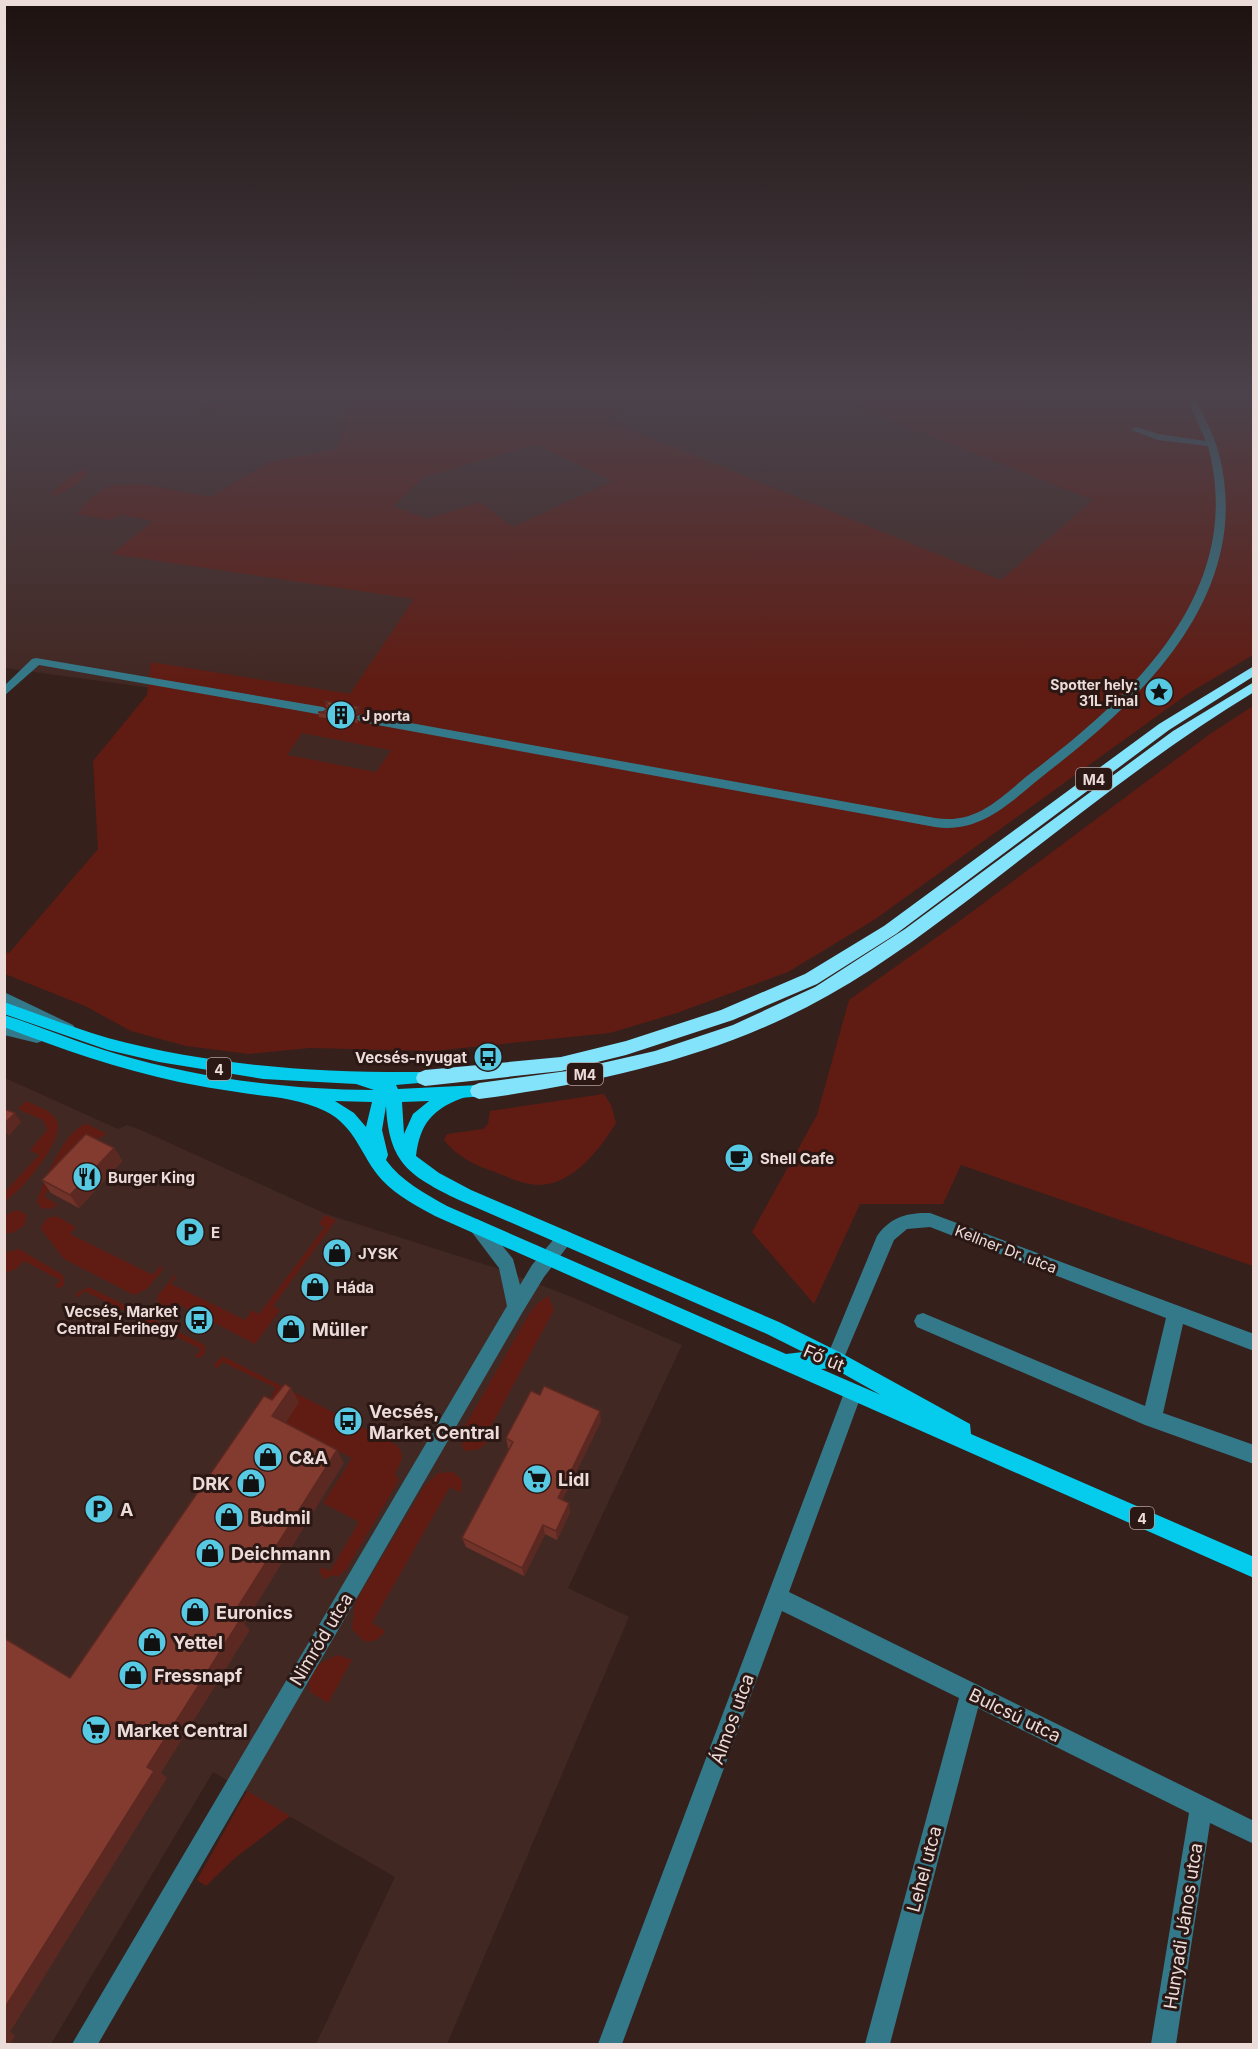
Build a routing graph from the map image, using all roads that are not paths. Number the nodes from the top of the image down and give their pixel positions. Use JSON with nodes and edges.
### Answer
{"nodes":[{"id":1,"x":1220,"y":491,"type":"edge"},
{"id":2,"x":1254,"y":669,"type":"edge"},
{"id":3,"x":1254,"y":686,"type":"edge"},
{"id":4,"x":4,"y":693,"type":"edge"},
{"id":5,"x":323,"y":711,"type":"edge"},
{"id":6,"x":361,"y":718,"type":"dead end"},
{"id":7,"x":4,"y":997,"type":"edge"},
{"id":8,"x":4,"y":1008,"type":"edge"},
{"id":9,"x":4,"y":1021,"type":"edge"},
{"id":10,"x":4,"y":1029,"type":"edge"},
{"id":11,"x":81,"y":1036,"type":"junction"},
{"id":12,"x":53,"y":1041,"type":"junction"},
{"id":13,"x":425,"y":1078,"type":"junction"},
{"id":14,"x":359,"y":1079,"type":"junction"},
{"id":15,"x":479,"y":1091,"type":"junction"},
{"id":16,"x":389,"y":1094,"type":"junction"},
{"id":17,"x":302,"y":1095,"type":"junction"},
{"id":18,"x":408,"y":1157,"type":"junction"},
{"id":19,"x":386,"y":1172,"type":"junction"},
{"id":20,"x":477,"y":1227,"type":"junction"},
{"id":21,"x":565,"y":1238,"type":"junction"},
{"id":22,"x":548,"y":1259,"type":"junction"},
{"id":23,"x":516,"y":1307,"type":"junction"},
{"id":24,"x":1176,"y":1315,"type":"junction"},
{"id":25,"x":923,"y":1321,"type":"dead end"},
{"id":26,"x":1254,"y":1343,"type":"edge"},
{"id":27,"x":835,"y":1359,"type":"junction"},
{"id":28,"x":778,"y":1361,"type":"junction"},
{"id":29,"x":853,"y":1393,"type":"junction"},
{"id":30,"x":1152,"y":1418,"type":"junction"},
{"id":31,"x":1254,"y":1455,"type":"edge"},
{"id":32,"x":1030,"y":1468,"type":"junction"},
{"id":33,"x":1254,"y":1568,"type":"edge"},
{"id":34,"x":777,"y":1597,"type":"junction"},
{"id":35,"x":971,"y":1694,"type":"junction"},
{"id":36,"x":1201,"y":1807,"type":"junction"},
{"id":37,"x":1254,"y":1833,"type":"edge"},
{"id":38,"x":84,"y":2044,"type":"edge"},
{"id":39,"x":610,"y":2044,"type":"edge"},
{"id":40,"x":878,"y":2044,"type":"edge"},
{"id":41,"x":1164,"y":2044,"type":"edge"}],
"edges":[{"from":1,"to":6,"type":"street"},
{"from":2,"to":13,"type":"highway","number":"M4"},
{"from":3,"to":15,"type":"highway","number":"M4"},
{"from":4,"to":5,"type":"street"},
{"from":7,"to":11,"type":"street"},
{"from":8,"to":11,"type":"main road","number":"4"},
{"from":9,"to":12,"type":"main road","number":"4"},
{"from":10,"to":12,"type":"street"},
{"from":11,"to":14,"type":"main road","number":"4"},
{"from":12,"to":17,"type":"main road","number":"4"},
{"from":13,"to":14,"type":"main road"},
{"from":13,"to":16,"type":"main road"},
{"from":14,"to":16,"type":"main road","number":"4"},
{"from":15,"to":16,"type":"main road"},
{"from":15,"to":18,"type":"main road"},
{"from":16,"to":17,"type":"main road"},
{"from":16,"to":18,"type":"main road","number":"4"},
{"from":16,"to":19,"type":"main road"},
{"from":17,"to":19,"type":"main road","number":"4"},
{"from":18,"to":21,"type":"main road","number":"4"},
{"from":19,"to":20,"type":"main road","name":"Fő út","number":"4"},
{"from":20,"to":22,"type":"main road","name":"Fő út","number":"4"},
{"from":20,"to":23,"type":"street"},
{"from":21,"to":22,"type":"street","name":"Nimród utca"},
{"from":21,"to":27,"type":"main road","number":"4"},
{"from":22,"to":23,"type":"street","name":"Nimród utca"},
{"from":22,"to":28,"type":"main road","name":"Fő út","number":"4"},
{"from":23,"to":38,"type":"street","name":"Nimród utca"},
{"from":24,"to":26,"type":"street","name":"Kellner Dr. utca"},
{"from":24,"to":27,"type":"street","name":"Kellner Dr. utca"},
{"from":24,"to":30,"type":"street"},
{"from":25,"to":30,"type":"street"},
{"from":27,"to":28,"type":"main road"},
{"from":27,"to":32,"type":"main road","number":"4"},
{"from":28,"to":29,"type":"main road","name":"Fő út","number":"4"},
{"from":29,"to":32,"type":"main road","name":"Fő út","number":"4"},
{"from":29,"to":34,"type":"street","name":"Álmos utca"},
{"from":30,"to":31,"type":"street"},
{"from":32,"to":33,"type":"main road","name":"Fő út","number":"4"},
{"from":34,"to":35,"type":"street","name":"Bulcsú utca"},
{"from":34,"to":39,"type":"street","name":"Álmos utca"},
{"from":35,"to":36,"type":"street","name":"Bulcsú utca"},
{"from":35,"to":40,"type":"street","name":"Lehel utca"},
{"from":36,"to":37,"type":"street","name":"Bulcsú utca"},
{"from":36,"to":41,"type":"street","name":"Hunyadi János utca"}]}
